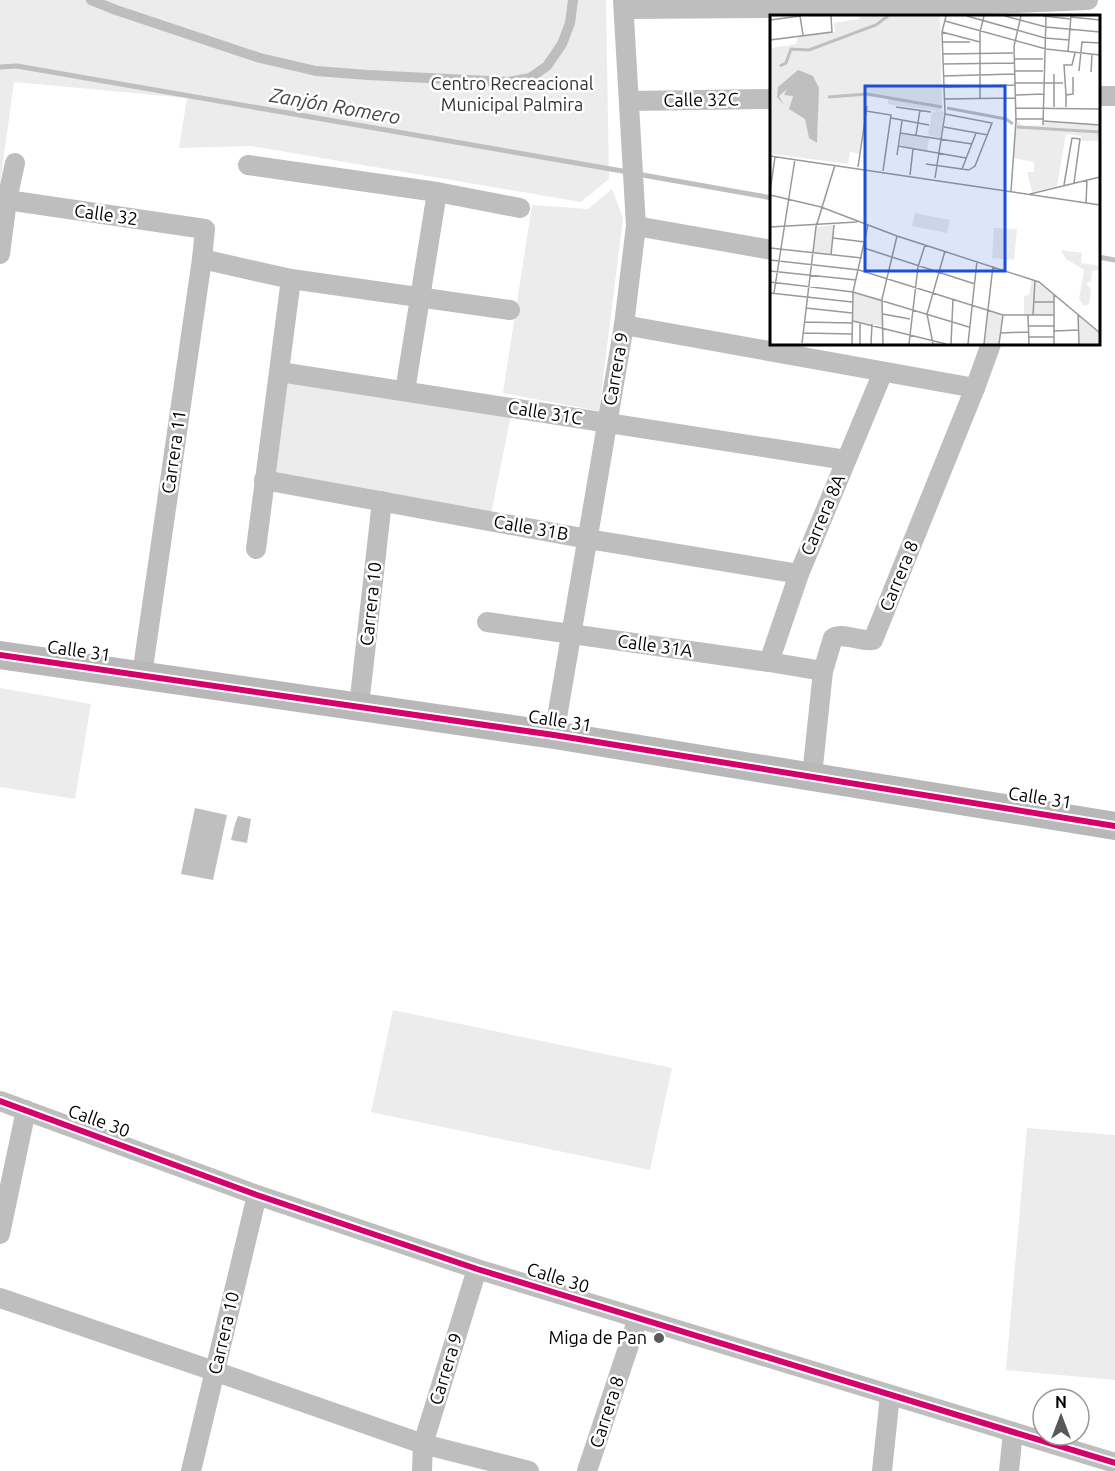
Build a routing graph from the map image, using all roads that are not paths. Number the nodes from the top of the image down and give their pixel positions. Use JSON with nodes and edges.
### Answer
{"nodes":[{"id":1,"x":91,"y":0,"type":"edge"},
{"id":2,"x":573,"y":0,"type":"edge"},
{"id":3,"x":1088,"y":0,"type":"edge"},
{"id":4,"x":623,"y":5,"type":"edge"},
{"id":5,"x":914,"y":8,"type":"edge"},
{"id":6,"x":770,"y":99,"type":"edge"},
{"id":7,"x":630,"y":101,"type":"junction"},
{"id":8,"x":15,"y":163,"type":"dead end"},
{"id":9,"x":248,"y":165,"type":"dead end"},
{"id":10,"x":437,"y":192,"type":"junction"},
{"id":11,"x":8,"y":200,"type":"junction"},
{"id":12,"x":520,"y":208,"type":"dead end"},
{"id":13,"x":636,"y":226,"type":"junction"},
{"id":14,"x":205,"y":229,"type":"joint"},
{"id":15,"x":770,"y":250,"type":"edge"},
{"id":16,"x":0,"y":254,"type":"edge"},
{"id":17,"x":202,"y":259,"type":"junction"},
{"id":18,"x":291,"y":279,"type":"junction"},
{"id":19,"x":420,"y":297,"type":"junction"},
{"id":20,"x":510,"y":310,"type":"dead end"},
{"id":21,"x":624,"y":325,"type":"junction"},
{"id":22,"x":991,"y":345,"type":"edge"},
{"id":23,"x":279,"y":372,"type":"junction"},
{"id":24,"x":883,"y":372,"type":"junction"},
{"id":25,"x":975,"y":388,"type":"junction"},
{"id":26,"x":405,"y":391,"type":"junction"},
{"id":27,"x":607,"y":422,"type":"junction"},
{"id":28,"x":846,"y":460,"type":"junction"},
{"id":29,"x":264,"y":480,"type":"junction"},
{"id":30,"x":382,"y":501,"type":"junction"},
{"id":31,"x":588,"y":538,"type":"junction"},
{"id":32,"x":256,"y":549,"type":"dead end"},
{"id":33,"x":799,"y":574,"type":"junction"},
{"id":34,"x":487,"y":622,"type":"dead end"},
{"id":35,"x":571,"y":635,"type":"junction"},
{"id":36,"x":0,"y":655,"type":"edge"},
{"id":37,"x":769,"y":662,"type":"junction"},
{"id":38,"x":823,"y":671,"type":"junction"},
{"id":39,"x":142,"y":675,"type":"junction"},
{"id":40,"x":359,"y":706,"type":"junction"},
{"id":41,"x":554,"y":735,"type":"junction"},
{"id":42,"x":812,"y":776,"type":"junction"},
{"id":43,"x":1115,"y":826,"type":"edge"},
{"id":44,"x":0,"y":1101,"type":"edge"},
{"id":45,"x":26,"y":1110,"type":"junction"},
{"id":46,"x":257,"y":1195,"type":"junction"},
{"id":47,"x":0,"y":1234,"type":"edge"},
{"id":48,"x":477,"y":1269,"type":"junction"},
{"id":49,"x":0,"y":1298,"type":"edge"},
{"id":50,"x":638,"y":1318,"type":"junction"},
{"id":51,"x":214,"y":1371,"type":"junction"},
{"id":52,"x":890,"y":1395,"type":"junction"},
{"id":53,"x":1013,"y":1432,"type":"junction"},
{"id":54,"x":423,"y":1444,"type":"junction"},
{"id":55,"x":1115,"y":1463,"type":"edge"},
{"id":56,"x":191,"y":1471,"type":"edge"},
{"id":57,"x":422,"y":1471,"type":"edge"},
{"id":58,"x":529,"y":1471,"type":"edge"},
{"id":59,"x":587,"y":1471,"type":"edge"},
{"id":60,"x":882,"y":1471,"type":"edge"},
{"id":61,"x":1009,"y":1471,"type":"edge"}],
"edges":[{"from":1,"to":2,"type":"lane"},
{"from":3,"to":5,"type":"street"},
{"from":4,"to":5,"type":"street"},
{"from":4,"to":7,"type":"street","name":"Carrera 9"},
{"from":6,"to":7,"type":"street","name":"Calle 32C"},
{"from":7,"to":13,"type":"street","name":"Carrera 9"},
{"from":8,"to":11,"type":"street"},
{"from":9,"to":10,"type":"street"},
{"from":10,"to":12,"type":"street"},
{"from":10,"to":19,"type":"street"},
{"from":11,"to":14,"type":"street","name":"Calle 32"},
{"from":11,"to":16,"type":"street"},
{"from":13,"to":15,"type":"street"},
{"from":13,"to":21,"type":"street","name":"Carrera 9"},
{"from":14,"to":17,"type":"street","name":"Carrera 11"},
{"from":17,"to":18,"type":"street"},
{"from":17,"to":39,"type":"street","name":"Carrera 11"},
{"from":18,"to":19,"type":"street"},
{"from":18,"to":23,"type":"street"},
{"from":19,"to":20,"type":"street"},
{"from":19,"to":26,"type":"street"},
{"from":21,"to":24,"type":"street"},
{"from":21,"to":27,"type":"street","name":"Carrera 9"},
{"from":22,"to":25,"type":"street","name":"Carrera 8"},
{"from":23,"to":26,"type":"street","name":"Calle 31C"},
{"from":23,"to":29,"type":"street"},
{"from":24,"to":25,"type":"street"},
{"from":24,"to":28,"type":"street","name":"Carrera 8A"},
{"from":25,"to":38,"type":"street","name":"Carrera 8"},
{"from":26,"to":27,"type":"street","name":"Calle 31C"},
{"from":27,"to":28,"type":"street","name":"Calle 31C"},
{"from":27,"to":31,"type":"street","name":"Carrera 9"},
{"from":28,"to":33,"type":"street","name":"Carrera 8A"},
{"from":29,"to":30,"type":"street","name":"Calle 31B"},
{"from":29,"to":32,"type":"street"},
{"from":30,"to":31,"type":"street","name":"Calle 31B"},
{"from":30,"to":40,"type":"street","name":"Carrera 10"},
{"from":31,"to":33,"type":"street","name":"Calle 31B"},
{"from":31,"to":35,"type":"street","name":"Carrera 9"},
{"from":33,"to":37,"type":"street","name":"Carrera 8A"},
{"from":34,"to":35,"type":"street","name":"Calle 31A"},
{"from":35,"to":37,"type":"street","name":"Calle 31A"},
{"from":35,"to":41,"type":"street","name":"Carrera 9"},
{"from":36,"to":39,"type":"main road","name":"Calle 31"},
{"from":37,"to":38,"type":"street","name":"Calle 31A"},
{"from":38,"to":42,"type":"street","name":"Carrera 8"},
{"from":39,"to":40,"type":"main road","name":"Calle 31"},
{"from":40,"to":41,"type":"main road","name":"Calle 31"},
{"from":41,"to":42,"type":"main road","name":"Calle 31"},
{"from":42,"to":43,"type":"main road","name":"Calle 31"},
{"from":44,"to":45,"type":"street","name":"Calle 30"},
{"from":45,"to":46,"type":"street","name":"Calle 30"},
{"from":45,"to":47,"type":"street"},
{"from":46,"to":48,"type":"street","name":"Calle 30"},
{"from":46,"to":51,"type":"street","name":"Carrera 10"},
{"from":48,"to":50,"type":"street","name":"Calle 30"},
{"from":48,"to":54,"type":"street","name":"Carrera 9"},
{"from":49,"to":51,"type":"street"},
{"from":50,"to":52,"type":"street","name":"Calle 30"},
{"from":50,"to":59,"type":"street","name":"Carrera 8"},
{"from":51,"to":54,"type":"street"},
{"from":51,"to":56,"type":"street","name":"Carrera 10"},
{"from":52,"to":53,"type":"street","name":"Calle 30"},
{"from":52,"to":60,"type":"street"},
{"from":53,"to":55,"type":"street","name":"Calle 30"},
{"from":53,"to":61,"type":"street"},
{"from":54,"to":57,"type":"street","name":"Carrera 9"},
{"from":54,"to":58,"type":"street"}]}
